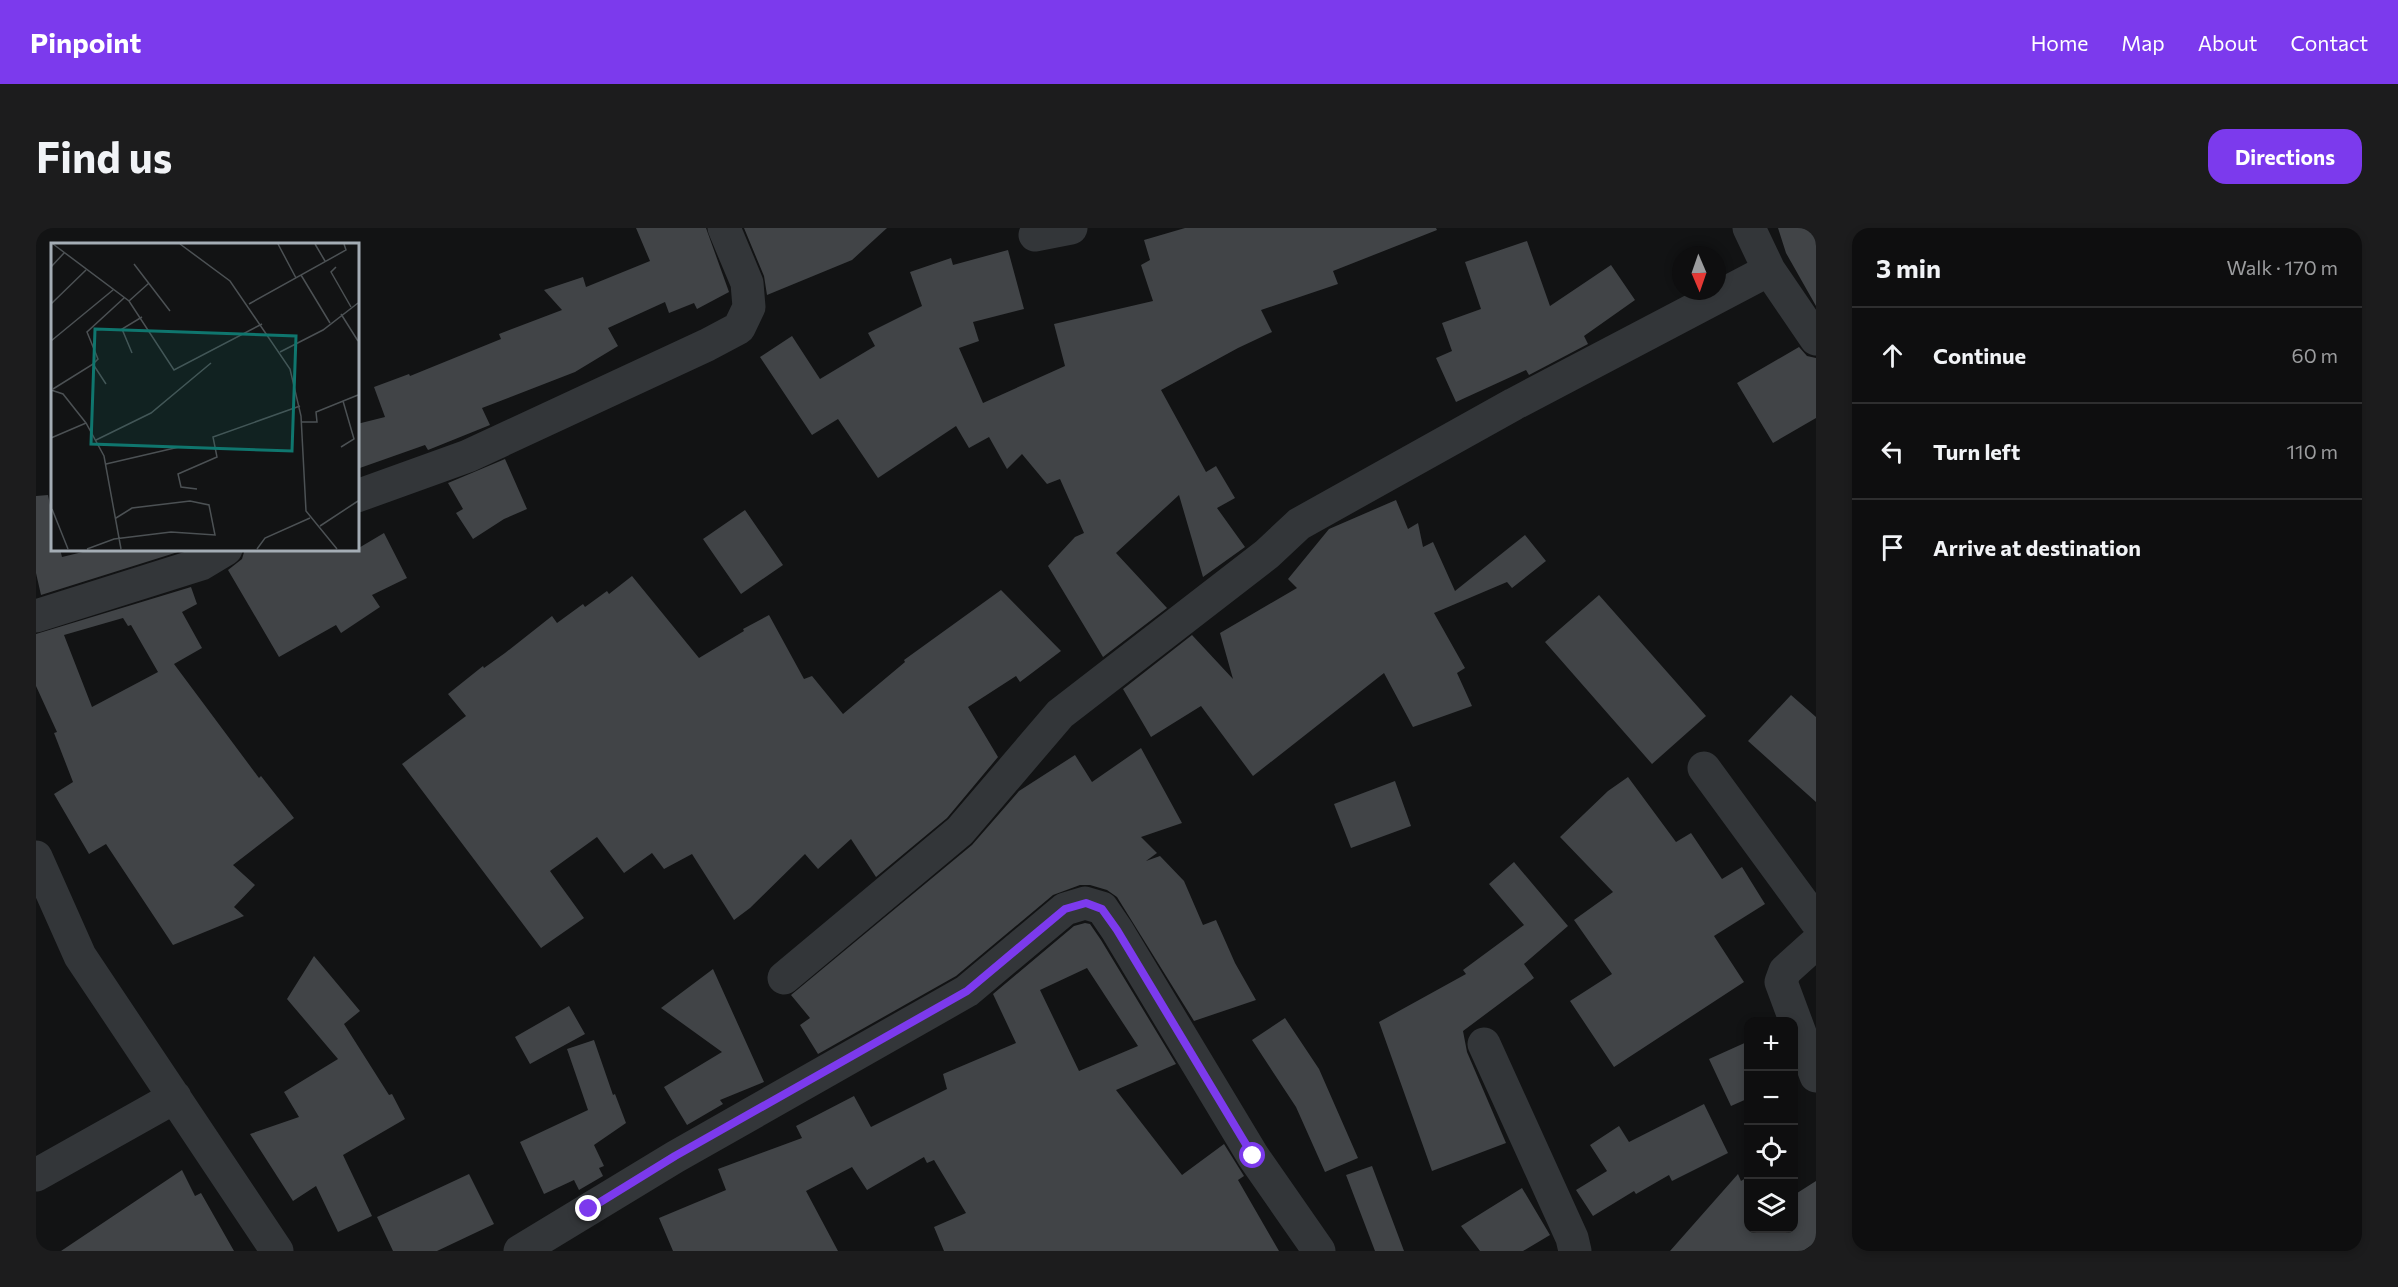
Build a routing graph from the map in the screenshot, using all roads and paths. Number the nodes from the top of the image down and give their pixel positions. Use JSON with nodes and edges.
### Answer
{"nodes":[{"id":1,"x":724,"y":228,"type":"edge"},
{"id":2,"x":1071,"y":228,"type":"edge"},
{"id":3,"x":1749,"y":228,"type":"edge"},
{"id":4,"x":1035,"y":235,"type":"dead end"},
{"id":5,"x":1769,"y":270,"type":"junction"},
{"id":6,"x":1816,"y":339,"type":"edge"},
{"id":7,"x":358,"y":496,"type":"edge"},
{"id":8,"x":224,"y":550,"type":"edge"},
{"id":9,"x":36,"y":616,"type":"edge"},
{"id":10,"x":1704,"y":768,"type":"dead end"},
{"id":11,"x":36,"y":857,"type":"edge"},
{"id":12,"x":1816,"y":921,"type":"edge"},
{"id":13,"x":1816,"y":943,"type":"edge"},
{"id":14,"x":784,"y":978,"type":"dead end"},
{"id":15,"x":1484,"y":1044,"type":"dead end"},
{"id":16,"x":1816,"y":1076,"type":"edge"},
{"id":17,"x":175,"y":1097,"type":"junction"},
{"id":18,"x":36,"y":1175,"type":"edge"},
{"id":19,"x":278,"y":1251,"type":"edge"},
{"id":20,"x":520,"y":1251,"type":"edge"},
{"id":21,"x":1319,"y":1251,"type":"edge"},
{"id":22,"x":1575,"y":1251,"type":"edge"}],
"edges":[{"from":1,"to":7,"type":"street"},
{"from":2,"to":4,"type":"street"},
{"from":3,"to":5,"type":"street"},
{"from":5,"to":6,"type":"street"},
{"from":5,"to":14,"type":"street"},
{"from":8,"to":9,"type":"street"},
{"from":10,"to":12,"type":"street"},
{"from":11,"to":17,"type":"street"},
{"from":13,"to":16,"type":"street"},
{"from":15,"to":22,"type":"street"},
{"from":17,"to":18,"type":"street"},
{"from":17,"to":19,"type":"street"},
{"from":20,"to":21,"type":"street"}]}
